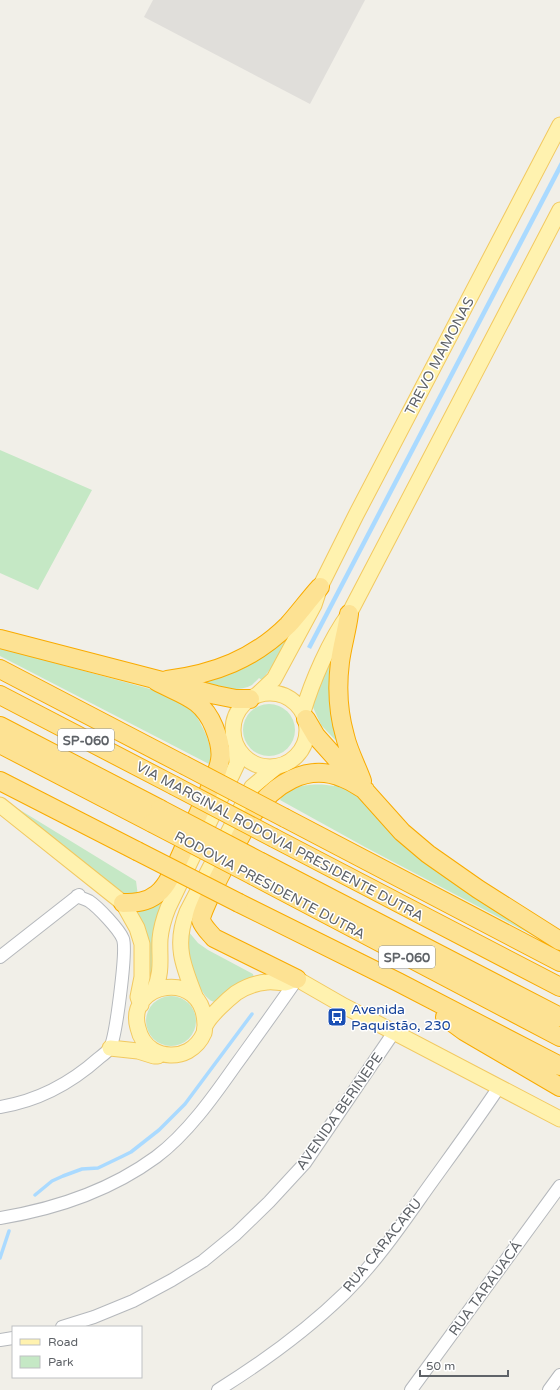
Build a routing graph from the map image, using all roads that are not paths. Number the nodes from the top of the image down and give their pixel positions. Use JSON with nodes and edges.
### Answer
{"nodes":[{"id":1,"x":560,"y":126,"type":"edge"},
{"id":2,"x":560,"y":210,"type":"edge"},
{"id":3,"x":320,"y":587,"type":"junction"},
{"id":4,"x":349,"y":614,"type":"junction"},
{"id":5,"x":0,"y":639,"type":"edge"},
{"id":6,"x":0,"y":669,"type":"edge"},
{"id":7,"x":156,"y":681,"type":"junction"},
{"id":8,"x":0,"y":695,"type":"edge"},
{"id":9,"x":253,"y":697,"type":"junction"},
{"id":10,"x":304,"y":716,"type":"junction"},
{"id":11,"x":0,"y":726,"type":"edge"},
{"id":12,"x":0,"y":744,"type":"edge"},
{"id":13,"x":236,"y":746,"type":"junction"},
{"id":14,"x":276,"y":767,"type":"junction"},
{"id":15,"x":0,"y":781,"type":"edge"},
{"id":16,"x":365,"y":790,"type":"junction"},
{"id":17,"x":0,"y":805,"type":"edge"},
{"id":18,"x":156,"y":816,"type":"junction"},
{"id":19,"x":258,"y":869,"type":"junction"},
{"id":20,"x":123,"y":902,"type":"junction"},
{"id":21,"x":560,"y":941,"type":"edge"},
{"id":22,"x":0,"y":956,"type":"edge"},
{"id":23,"x":560,"y":962,"type":"edge"},
{"id":24,"x":297,"y":979,"type":"junction"},
{"id":25,"x":398,"y":982,"type":"junction"},
{"id":26,"x":560,"y":987,"type":"edge"},
{"id":27,"x":154,"y":991,"type":"junction"},
{"id":28,"x":195,"y":996,"type":"junction"},
{"id":29,"x":141,"y":1005,"type":"junction"},
{"id":30,"x":560,"y":1017,"type":"edge"},
{"id":31,"x":205,"y":1025,"type":"junction"},
{"id":32,"x":394,"y":1032,"type":"junction"},
{"id":33,"x":560,"y":1037,"type":"edge"},
{"id":34,"x":110,"y":1048,"type":"junction"},
{"id":35,"x":166,"y":1055,"type":"junction"},
{"id":36,"x":560,"y":1066,"type":"edge"},
{"id":37,"x":499,"y":1087,"type":"junction"},
{"id":38,"x":560,"y":1087,"type":"edge"},
{"id":39,"x":0,"y":1107,"type":"edge"},
{"id":40,"x":560,"y":1119,"type":"edge"},
{"id":41,"x":560,"y":1186,"type":"edge"},
{"id":42,"x":0,"y":1218,"type":"edge"},
{"id":43,"x":65,"y":1326,"type":"edge"},
{"id":44,"x":12,"y":1338,"type":"edge"},
{"id":45,"x":0,"y":1340,"type":"edge"},
{"id":46,"x":560,"y":1375,"type":"edge"},
{"id":47,"x":414,"y":1386,"type":"edge"},
{"id":48,"x":218,"y":1390,"type":"edge"},
{"id":49,"x":405,"y":1390,"type":"edge"},
{"id":50,"x":550,"y":1390,"type":"edge"}],
"edges":[{"from":1,"to":3,"type":"main road","name":"TREVO MAMONAS"},
{"from":2,"to":4,"type":"main road"},
{"from":3,"to":7,"type":"highway"},
{"from":3,"to":9,"type":"main road","name":"TREVO MAMONAS"},
{"from":4,"to":10,"type":"main road"},
{"from":4,"to":16,"type":"highway"},
{"from":5,"to":7,"type":"highway"},
{"from":6,"to":23,"type":"highway","bridge":true},
{"from":7,"to":9,"type":"highway"},
{"from":7,"to":20,"type":"highway"},
{"from":8,"to":26,"type":"highway","name":"VIA MARGINAL RODOVIA PRESIDENTE DUTRA","number":"SP-060","bridge":true},
{"from":9,"to":10,"type":"main road"},
{"from":9,"to":13,"type":"main road"},
{"from":10,"to":14,"type":"main road"},
{"from":10,"to":16,"type":"highway"},
{"from":11,"to":18,"type":"highway","name":"RODOVIA PRESIDENTE DUTRA","number":"SP-060"},
{"from":12,"to":18,"type":"highway","name":"RODOVIA PRESIDENTE DUTRA","number":"SP-060"},
{"from":13,"to":14,"type":"main road"},
{"from":13,"to":27,"type":"main road"},
{"from":14,"to":28,"type":"main road"},
{"from":15,"to":25,"type":"highway","name":"RODOVIA PRESIDENTE DUTRA","number":"SP-060","bridge":true},
{"from":16,"to":21,"type":"highway"},
{"from":16,"to":24,"type":"highway"},
{"from":17,"to":20,"type":"main road"},
{"from":18,"to":19,"type":"highway","name":"RODOVIA PRESIDENTE DUTRA","number":"SP-060","bridge":true},
{"from":19,"to":30,"type":"highway","name":"RODOVIA PRESIDENTE DUTRA","number":"SP-060"},
{"from":19,"to":33,"type":"highway","name":"RODOVIA PRESIDENTE DUTRA","number":"SP-060"},
{"from":20,"to":29,"type":"main road"},
{"from":22,"to":34,"type":"street"},
{"from":24,"to":31,"type":"main road"},
{"from":24,"to":32,"type":"main road"},
{"from":24,"to":42,"type":"street"},
{"from":25,"to":36,"type":"highway","name":"RODOVIA PRESIDENTE DUTRA","number":"SP-060"},
{"from":25,"to":38,"type":"highway"},
{"from":27,"to":28,"type":"main road"},
{"from":27,"to":29,"type":"main road"},
{"from":28,"to":31,"type":"main road"},
{"from":29,"to":35,"type":"main road"},
{"from":31,"to":35,"type":"main road"},
{"from":32,"to":37,"type":"main road"},
{"from":32,"to":43,"type":"street","name":"AVENIDA BERINEPE"},
{"from":34,"to":35,"type":"main road"},
{"from":34,"to":39,"type":"street"},
{"from":37,"to":40,"type":"main road"},
{"from":37,"to":48,"type":"street","name":"RUA CARACARU"},
{"from":41,"to":47,"type":"street","name":"RUA TARAUACÁ"},
{"from":44,"to":45,"type":"street"},
{"from":46,"to":50,"type":"street"},
{"from":47,"to":49,"type":"street","name":"RUA TARAUACÁ"}]}
